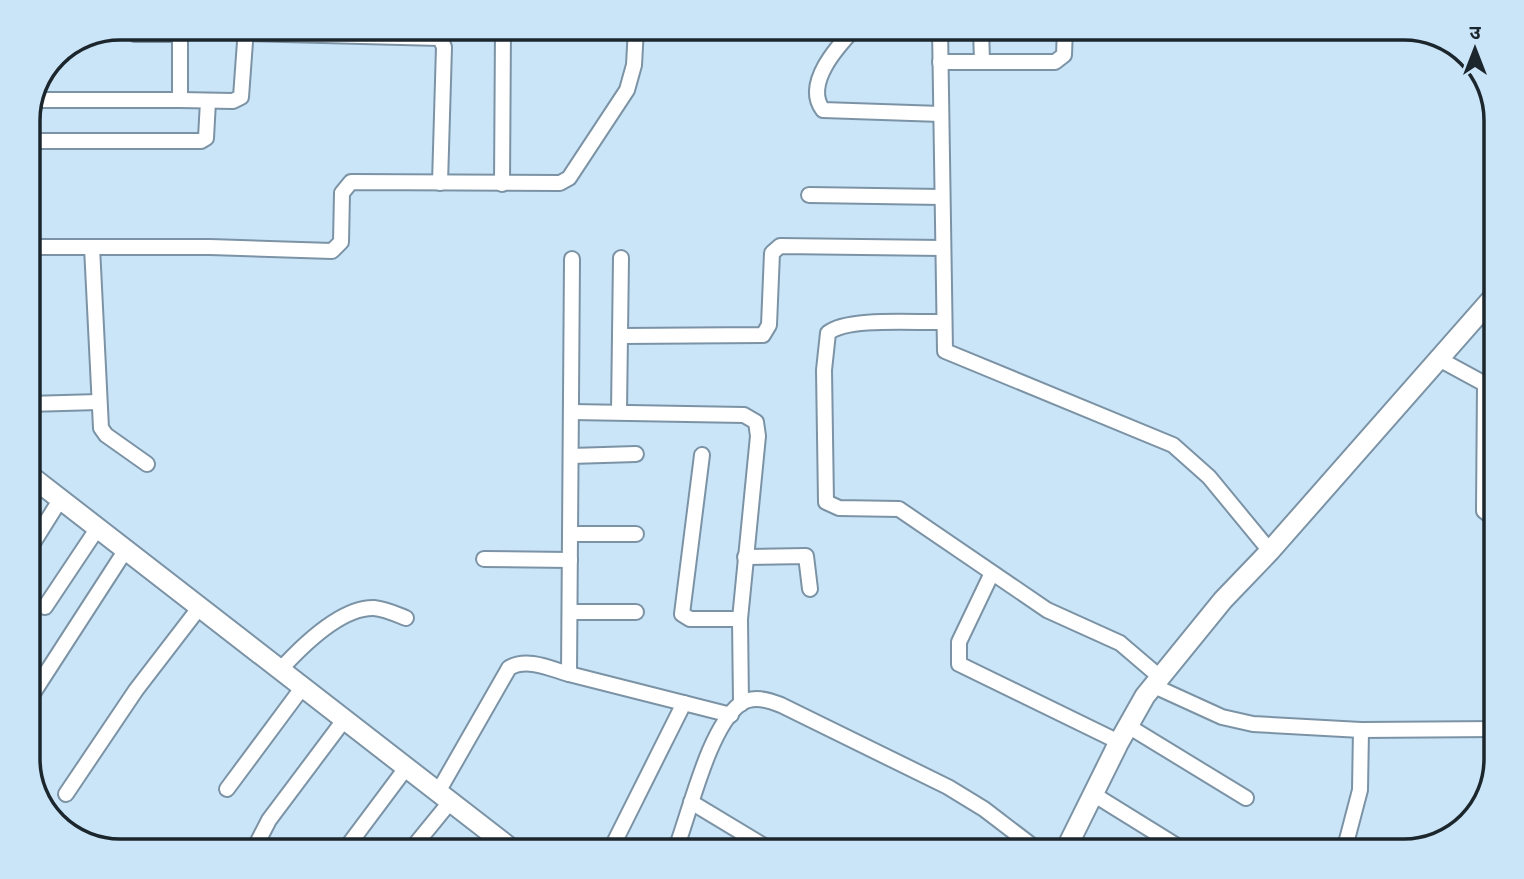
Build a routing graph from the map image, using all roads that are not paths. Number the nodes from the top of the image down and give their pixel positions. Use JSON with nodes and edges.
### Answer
{"nodes":[{"id":1,"x":180,"y":40,"type":"edge"},
{"id":2,"x":245,"y":40,"type":"edge"},
{"id":3,"x":441,"y":40,"type":"edge"},
{"id":4,"x":503,"y":40,"type":"edge"},
{"id":5,"x":635,"y":40,"type":"edge"},
{"id":6,"x":845,"y":40,"type":"edge"},
{"id":7,"x":940,"y":40,"type":"edge"},
{"id":8,"x":981,"y":40,"type":"edge"},
{"id":9,"x":1065,"y":40,"type":"edge"},
{"id":10,"x":940,"y":62,"type":"junction"},
{"id":11,"x":982,"y":62,"type":"junction"},
{"id":12,"x":43,"y":100,"type":"edge"},
{"id":13,"x":180,"y":100,"type":"junction"},
{"id":14,"x":208,"y":100,"type":"junction"},
{"id":15,"x":941,"y":114,"type":"junction"},
{"id":16,"x":40,"y":141,"type":"edge"},
{"id":17,"x":440,"y":183,"type":"junction"},
{"id":18,"x":502,"y":184,"type":"junction"},
{"id":19,"x":809,"y":195,"type":"dead end"},
{"id":20,"x":942,"y":197,"type":"junction"},
{"id":21,"x":40,"y":247,"type":"edge"},
{"id":22,"x":92,"y":247,"type":"junction"},
{"id":23,"x":943,"y":248,"type":"junction"},
{"id":24,"x":621,"y":258,"type":"dead end"},
{"id":25,"x":572,"y":259,"type":"dead end"},
{"id":26,"x":1484,"y":308,"type":"edge"},
{"id":27,"x":943,"y":322,"type":"junction"},
{"id":28,"x":621,"y":336,"type":"junction"},
{"id":29,"x":1439,"y":359,"type":"junction"},
{"id":30,"x":1484,"y":381,"type":"edge"},
{"id":31,"x":99,"y":402,"type":"junction"},
{"id":32,"x":40,"y":404,"type":"edge"},
{"id":33,"x":620,"y":411,"type":"junction"},
{"id":34,"x":572,"y":412,"type":"junction"},
{"id":35,"x":636,"y":454,"type":"dead end"},
{"id":36,"x":702,"y":455,"type":"dead end"},
{"id":37,"x":571,"y":456,"type":"junction"},
{"id":38,"x":147,"y":464,"type":"dead end"},
{"id":39,"x":40,"y":484,"type":"edge"},
{"id":40,"x":60,"y":500,"type":"junction"},
{"id":41,"x":97,"y":529,"type":"junction"},
{"id":42,"x":40,"y":532,"type":"edge"},
{"id":43,"x":570,"y":534,"type":"junction"},
{"id":44,"x":636,"y":534,"type":"dead end"},
{"id":45,"x":125,"y":551,"type":"junction"},
{"id":46,"x":1270,"y":551,"type":"junction"},
{"id":47,"x":745,"y":557,"type":"junction"},
{"id":48,"x":484,"y":559,"type":"dead end"},
{"id":49,"x":570,"y":560,"type":"junction"},
{"id":50,"x":991,"y":575,"type":"junction"},
{"id":51,"x":810,"y":589,"type":"dead end"},
{"id":52,"x":45,"y":607,"type":"dead end"},
{"id":53,"x":199,"y":608,"type":"junction"},
{"id":54,"x":571,"y":612,"type":"junction"},
{"id":55,"x":636,"y":612,"type":"dead end"},
{"id":56,"x":406,"y":618,"type":"dead end"},
{"id":57,"x":740,"y":619,"type":"junction"},
{"id":58,"x":279,"y":670,"type":"junction"},
{"id":59,"x":569,"y":674,"type":"junction"},
{"id":60,"x":40,"y":682,"type":"edge"},
{"id":61,"x":1157,"y":682,"type":"junction"},
{"id":62,"x":302,"y":688,"type":"junction"},
{"id":63,"x":684,"y":703,"type":"junction"},
{"id":64,"x":736,"y":710,"type":"junction"},
{"id":65,"x":344,"y":720,"type":"junction"},
{"id":66,"x":1484,"y":729,"type":"edge"},
{"id":67,"x":1361,"y":730,"type":"junction"},
{"id":68,"x":1123,"y":734,"type":"junction"},
{"id":69,"x":406,"y":768,"type":"junction"},
{"id":70,"x":227,"y":789,"type":"dead end"},
{"id":71,"x":66,"y":793,"type":"dead end"},
{"id":72,"x":1093,"y":794,"type":"junction"},
{"id":73,"x":444,"y":797,"type":"junction"},
{"id":74,"x":1246,"y":798,"type":"dead end"},
{"id":75,"x":691,"y":802,"type":"junction"},
{"id":76,"x":259,"y":839,"type":"edge"},
{"id":77,"x":353,"y":839,"type":"edge"},
{"id":78,"x":418,"y":839,"type":"edge"},
{"id":79,"x":498,"y":839,"type":"edge"},
{"id":80,"x":616,"y":839,"type":"edge"},
{"id":81,"x":680,"y":839,"type":"edge"},
{"id":82,"x":752,"y":839,"type":"edge"},
{"id":83,"x":1023,"y":839,"type":"edge"},
{"id":84,"x":1071,"y":839,"type":"edge"},
{"id":85,"x":1166,"y":839,"type":"edge"},
{"id":86,"x":1347,"y":839,"type":"edge"}],
"edges":[{"from":1,"to":13,"type":"street"},
{"from":2,"to":14,"type":"street"},
{"from":3,"to":17,"type":"street"},
{"from":4,"to":18,"type":"street"},
{"from":5,"to":18,"type":"street"},
{"from":6,"to":15,"type":"street"},
{"from":7,"to":10,"type":"street"},
{"from":8,"to":11,"type":"street"},
{"from":9,"to":11,"type":"street"},
{"from":10,"to":11,"type":"street"},
{"from":10,"to":15,"type":"street"},
{"from":12,"to":13,"type":"street"},
{"from":13,"to":14,"type":"street"},
{"from":14,"to":16,"type":"street"},
{"from":15,"to":20,"type":"street"},
{"from":17,"to":18,"type":"street"},
{"from":17,"to":22,"type":"street"},
{"from":19,"to":20,"type":"street"},
{"from":20,"to":23,"type":"street"},
{"from":21,"to":22,"type":"street"},
{"from":22,"to":31,"type":"street"},
{"from":23,"to":27,"type":"street"},
{"from":23,"to":28,"type":"street"},
{"from":24,"to":28,"type":"street"},
{"from":25,"to":34,"type":"street"},
{"from":26,"to":29,"type":"street"},
{"from":27,"to":46,"type":"street"},
{"from":27,"to":50,"type":"street"},
{"from":28,"to":33,"type":"street"},
{"from":29,"to":30,"type":"street"},
{"from":29,"to":46,"type":"street"},
{"from":31,"to":32,"type":"street"},
{"from":31,"to":38,"type":"street"},
{"from":33,"to":34,"type":"street"},
{"from":33,"to":47,"type":"street"},
{"from":34,"to":37,"type":"street"},
{"from":35,"to":37,"type":"street"},
{"from":36,"to":57,"type":"street"},
{"from":37,"to":43,"type":"street"},
{"from":39,"to":40,"type":"street"},
{"from":40,"to":41,"type":"street"},
{"from":40,"to":42,"type":"street"},
{"from":41,"to":45,"type":"street"},
{"from":41,"to":52,"type":"street"},
{"from":43,"to":44,"type":"street"},
{"from":43,"to":49,"type":"street"},
{"from":45,"to":53,"type":"street"},
{"from":45,"to":60,"type":"street"},
{"from":46,"to":61,"type":"street"},
{"from":47,"to":51,"type":"street"},
{"from":47,"to":57,"type":"street"},
{"from":48,"to":49,"type":"street"},
{"from":49,"to":54,"type":"street"},
{"from":50,"to":61,"type":"street"},
{"from":50,"to":68,"type":"street"},
{"from":53,"to":58,"type":"street"},
{"from":53,"to":71,"type":"street"},
{"from":54,"to":55,"type":"street"},
{"from":54,"to":59,"type":"street"},
{"from":56,"to":58,"type":"street"},
{"from":57,"to":64,"type":"street"},
{"from":58,"to":62,"type":"street"},
{"from":59,"to":63,"type":"street"},
{"from":59,"to":73,"type":"street"},
{"from":61,"to":67,"type":"street"},
{"from":61,"to":68,"type":"street"},
{"from":62,"to":65,"type":"street"},
{"from":62,"to":70,"type":"street"},
{"from":63,"to":64,"type":"street"},
{"from":63,"to":80,"type":"street"},
{"from":64,"to":75,"type":"street"},
{"from":64,"to":83,"type":"street"},
{"from":65,"to":69,"type":"street"},
{"from":65,"to":76,"type":"street"},
{"from":66,"to":67,"type":"street"},
{"from":67,"to":86,"type":"street"},
{"from":68,"to":72,"type":"street"},
{"from":68,"to":74,"type":"street"},
{"from":69,"to":73,"type":"street"},
{"from":69,"to":77,"type":"street"},
{"from":72,"to":84,"type":"street"},
{"from":72,"to":85,"type":"street"},
{"from":73,"to":78,"type":"street"},
{"from":73,"to":79,"type":"street"},
{"from":75,"to":81,"type":"street"},
{"from":75,"to":82,"type":"street"}]}
